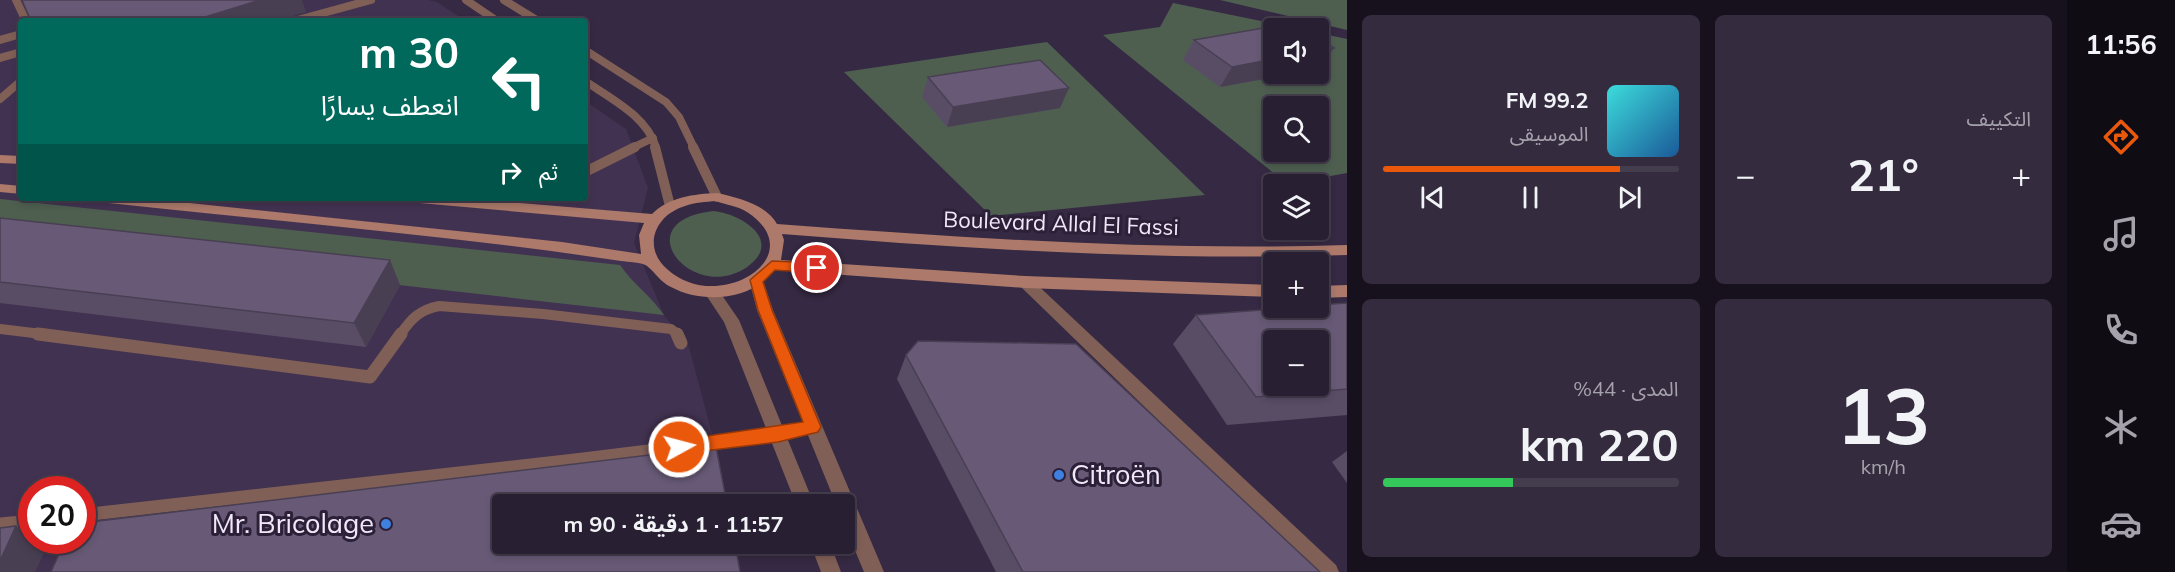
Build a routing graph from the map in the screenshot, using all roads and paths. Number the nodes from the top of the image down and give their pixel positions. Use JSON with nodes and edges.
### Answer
{"nodes":[{"id":1,"x":16,"y":0,"type":"edge"},
{"id":2,"x":370,"y":0,"type":"edge"},
{"id":3,"x":466,"y":0,"type":"edge"},
{"id":4,"x":504,"y":0,"type":"edge"},
{"id":5,"x":25,"y":18,"type":"edge"},
{"id":6,"x":305,"y":18,"type":"edge"},
{"id":7,"x":493,"y":18,"type":"edge"},
{"id":8,"x":533,"y":18,"type":"edge"},
{"id":9,"x":18,"y":35,"type":"edge"},
{"id":10,"x":0,"y":40,"type":"edge"},
{"id":11,"x":588,"y":52,"type":"edge"},
{"id":12,"x":18,"y":53,"type":"edge"},
{"id":13,"x":0,"y":58,"type":"edge"},
{"id":14,"x":588,"y":83,"type":"edge"},
{"id":15,"x":18,"y":84,"type":"edge"},
{"id":16,"x":0,"y":99,"type":"edge"},
{"id":17,"x":653,"y":138,"type":"junction"},
{"id":18,"x":18,"y":156,"type":"edge"},
{"id":19,"x":3,"y":159,"type":"edge"},
{"id":20,"x":18,"y":160,"type":"edge"},
{"id":21,"x":588,"y":170,"type":"edge"},
{"id":22,"x":0,"y":188,"type":"edge"},
{"id":23,"x":18,"y":190,"type":"edge"},
{"id":24,"x":717,"y":197,"type":"junction"},
{"id":25,"x":127,"y":201,"type":"edge"},
{"id":26,"x":449,"y":201,"type":"edge"},
{"id":27,"x":670,"y":206,"type":"junction"},
{"id":28,"x":654,"y":219,"type":"junction"},
{"id":29,"x":774,"y":229,"type":"junction"},
{"id":30,"x":1347,"y":250,"type":"edge"},
{"id":31,"x":649,"y":260,"type":"junction"},
{"id":32,"x":772,"y":265,"type":"junction"},
{"id":33,"x":756,"y":280,"type":"junction"},
{"id":34,"x":1025,"y":282,"type":"junction"},
{"id":35,"x":1263,"y":291,"type":"edge"},
{"id":36,"x":1347,"y":291,"type":"edge"},
{"id":37,"x":712,"y":292,"type":"junction"},
{"id":38,"x":1329,"y":292,"type":"edge"},
{"id":39,"x":0,"y":328,"type":"edge"},
{"id":40,"x":681,"y":343,"type":"dead end"},
{"id":41,"x":813,"y":427,"type":"junction"},
{"id":42,"x":778,"y":435,"type":"junction"},
{"id":43,"x":801,"y":494,"type":"edge"},
{"id":44,"x":96,"y":513,"type":"edge"},
{"id":45,"x":18,"y":522,"type":"edge"},
{"id":46,"x":0,"y":524,"type":"edge"},
{"id":47,"x":824,"y":554,"type":"edge"},
{"id":48,"x":831,"y":572,"type":"edge"},
{"id":49,"x":874,"y":572,"type":"edge"},
{"id":50,"x":1329,"y":572,"type":"edge"}],
"edges":[{"from":1,"to":5,"type":"lane"},
{"from":2,"to":6,"type":"lane"},
{"from":3,"to":7,"type":"lane"},
{"from":4,"to":8,"type":"lane"},
{"from":9,"to":10,"type":"lane"},
{"from":11,"to":24,"type":"lane"},
{"from":12,"to":13,"type":"lane"},
{"from":14,"to":17,"type":"lane"},
{"from":15,"to":16,"type":"lane"},
{"from":17,"to":21,"type":"lane"},
{"from":17,"to":27,"type":"lane"},
{"from":18,"to":19,"type":"lane"},
{"from":19,"to":20,"type":"main road"},
{"from":22,"to":23,"type":"main road"},
{"from":24,"to":27,"type":"main road"},
{"from":24,"to":29,"type":"main road"},
{"from":25,"to":31,"type":"main road"},
{"from":26,"to":28,"type":"main road"},
{"from":27,"to":28,"type":"main road"},
{"from":28,"to":31,"type":"main road"},
{"from":29,"to":30,"type":"main road","name":"Boulevard Allal El Fassi"},
{"from":29,"to":32,"type":"main road"},
{"from":31,"to":37,"type":"main road"},
{"from":32,"to":33,"type":"main road"},
{"from":32,"to":34,"type":"main road"},
{"from":33,"to":37,"type":"main road"},
{"from":33,"to":41,"type":"street"},
{"from":34,"to":35,"type":"main road"},
{"from":34,"to":50,"type":"street"},
{"from":36,"to":38,"type":"main road"},
{"from":37,"to":42,"type":"street"},
{"from":39,"to":40,"type":"lane"},
{"from":41,"to":42,"type":"lane"},
{"from":41,"to":49,"type":"street"},
{"from":42,"to":43,"type":"street"},
{"from":42,"to":44,"type":"lane"},
{"from":45,"to":46,"type":"lane"},
{"from":47,"to":48,"type":"street"}]}
